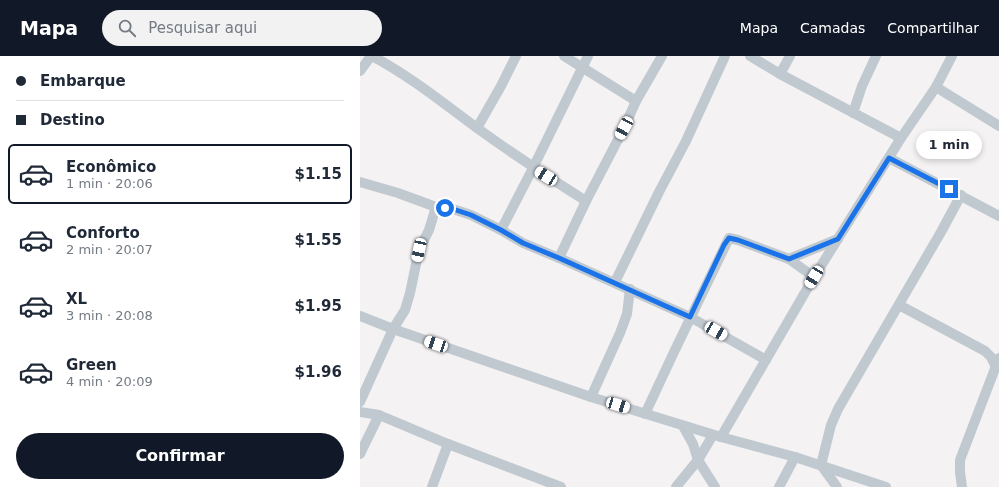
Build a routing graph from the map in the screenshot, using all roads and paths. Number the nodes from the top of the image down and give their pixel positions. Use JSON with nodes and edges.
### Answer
{"nodes":[{"id":1,"x":371,"y":56,"type":"edge"},
{"id":2,"x":516,"y":56,"type":"edge"},
{"id":3,"x":564,"y":56,"type":"edge"},
{"id":4,"x":588,"y":56,"type":"edge"},
{"id":5,"x":662,"y":56,"type":"edge"},
{"id":6,"x":725,"y":56,"type":"edge"},
{"id":7,"x":750,"y":56,"type":"edge"},
{"id":8,"x":790,"y":56,"type":"edge"},
{"id":9,"x":876,"y":56,"type":"edge"},
{"id":10,"x":952,"y":56,"type":"edge"},
{"id":11,"x":582,"y":68,"type":"junction"},
{"id":12,"x":360,"y":71,"type":"edge"},
{"id":13,"x":780,"y":74,"type":"junction"},
{"id":14,"x":936,"y":87,"type":"junction"},
{"id":15,"x":636,"y":101,"type":"junction"},
{"id":16,"x":853,"y":113,"type":"junction"},
{"id":17,"x":999,"y":126,"type":"edge"},
{"id":18,"x":477,"y":128,"type":"junction"},
{"id":19,"x":901,"y":138,"type":"junction"},
{"id":20,"x":889,"y":158,"type":"junction"},
{"id":21,"x":533,"y":168,"type":"junction"},
{"id":22,"x":360,"y":182,"type":"edge"},
{"id":23,"x":961,"y":195,"type":"junction"},
{"id":24,"x":586,"y":201,"type":"junction"},
{"id":25,"x":436,"y":207,"type":"junction"},
{"id":26,"x":999,"y":216,"type":"edge"},
{"id":27,"x":501,"y":230,"type":"junction"},
{"id":28,"x":838,"y":239,"type":"junction"},
{"id":29,"x":559,"y":258,"type":"junction"},
{"id":30,"x":789,"y":259,"type":"junction"},
{"id":31,"x":814,"y":277,"type":"junction"},
{"id":32,"x":614,"y":282,"type":"junction"},
{"id":33,"x":630,"y":289,"type":"junction"},
{"id":34,"x":899,"y":306,"type":"junction"},
{"id":35,"x":360,"y":316,"type":"edge"},
{"id":36,"x":690,"y":317,"type":"junction"},
{"id":37,"x":393,"y":329,"type":"junction"},
{"id":38,"x":766,"y":360,"type":"junction"},
{"id":39,"x":997,"y":362,"type":"edge"},
{"id":40,"x":591,"y":396,"type":"junction"},
{"id":41,"x":360,"y":402,"type":"edge"},
{"id":42,"x":360,"y":412,"type":"edge"},
{"id":43,"x":645,"y":414,"type":"junction"},
{"id":44,"x":379,"y":416,"type":"junction"},
{"id":45,"x":683,"y":426,"type":"junction"},
{"id":46,"x":717,"y":436,"type":"junction"},
{"id":47,"x":448,"y":444,"type":"junction"},
{"id":48,"x":360,"y":454,"type":"edge"},
{"id":49,"x":795,"y":457,"type":"junction"},
{"id":50,"x":698,"y":460,"type":"junction"},
{"id":51,"x":821,"y":466,"type":"junction"},
{"id":52,"x":432,"y":487,"type":"edge"},
{"id":53,"x":561,"y":487,"type":"edge"},
{"id":54,"x":676,"y":487,"type":"edge"},
{"id":55,"x":715,"y":487,"type":"edge"},
{"id":56,"x":779,"y":487,"type":"edge"},
{"id":57,"x":837,"y":487,"type":"edge"},
{"id":58,"x":886,"y":487,"type":"edge"},
{"id":59,"x":962,"y":487,"type":"edge"}],
"edges":[{"from":1,"to":12,"type":"street"},
{"from":1,"to":18,"type":"street"},
{"from":2,"to":18,"type":"street"},
{"from":3,"to":11,"type":"street"},
{"from":4,"to":11,"type":"street"},
{"from":5,"to":15,"type":"street"},
{"from":6,"to":32,"type":"street"},
{"from":7,"to":13,"type":"street"},
{"from":8,"to":13,"type":"street"},
{"from":9,"to":16,"type":"street"},
{"from":10,"to":14,"type":"street"},
{"from":11,"to":15,"type":"street"},
{"from":11,"to":21,"type":"street"},
{"from":13,"to":16,"type":"street"},
{"from":14,"to":17,"type":"street"},
{"from":14,"to":19,"type":"street"},
{"from":15,"to":24,"type":"street"},
{"from":16,"to":19,"type":"street"},
{"from":18,"to":21,"type":"street"},
{"from":19,"to":20,"type":"street"},
{"from":20,"to":23,"type":"street"},
{"from":20,"to":28,"type":"street"},
{"from":21,"to":24,"type":"street"},
{"from":21,"to":27,"type":"street"},
{"from":22,"to":25,"type":"street"},
{"from":23,"to":26,"type":"street"},
{"from":23,"to":34,"type":"street"},
{"from":24,"to":29,"type":"street"},
{"from":25,"to":27,"type":"street"},
{"from":25,"to":37,"type":"street"},
{"from":27,"to":29,"type":"street"},
{"from":28,"to":30,"type":"street"},
{"from":28,"to":31,"type":"street"},
{"from":29,"to":32,"type":"street"},
{"from":30,"to":31,"type":"street"},
{"from":30,"to":36,"type":"street"},
{"from":31,"to":38,"type":"street"},
{"from":32,"to":33,"type":"street"},
{"from":33,"to":36,"type":"street"},
{"from":33,"to":40,"type":"street"},
{"from":34,"to":39,"type":"street"},
{"from":34,"to":51,"type":"street"},
{"from":35,"to":37,"type":"street"},
{"from":36,"to":38,"type":"street"},
{"from":36,"to":43,"type":"street"},
{"from":37,"to":40,"type":"street"},
{"from":37,"to":41,"type":"street"},
{"from":38,"to":46,"type":"street"},
{"from":39,"to":59,"type":"street"},
{"from":40,"to":43,"type":"street"},
{"from":42,"to":44,"type":"street"},
{"from":43,"to":45,"type":"street"},
{"from":44,"to":47,"type":"street"},
{"from":44,"to":48,"type":"street"},
{"from":45,"to":46,"type":"street"},
{"from":45,"to":50,"type":"street"},
{"from":46,"to":49,"type":"street"},
{"from":46,"to":50,"type":"street"},
{"from":47,"to":52,"type":"street"},
{"from":47,"to":53,"type":"street"},
{"from":49,"to":51,"type":"street"},
{"from":49,"to":56,"type":"street"},
{"from":50,"to":54,"type":"street"},
{"from":50,"to":55,"type":"street"},
{"from":51,"to":57,"type":"street"},
{"from":51,"to":58,"type":"street"}]}
